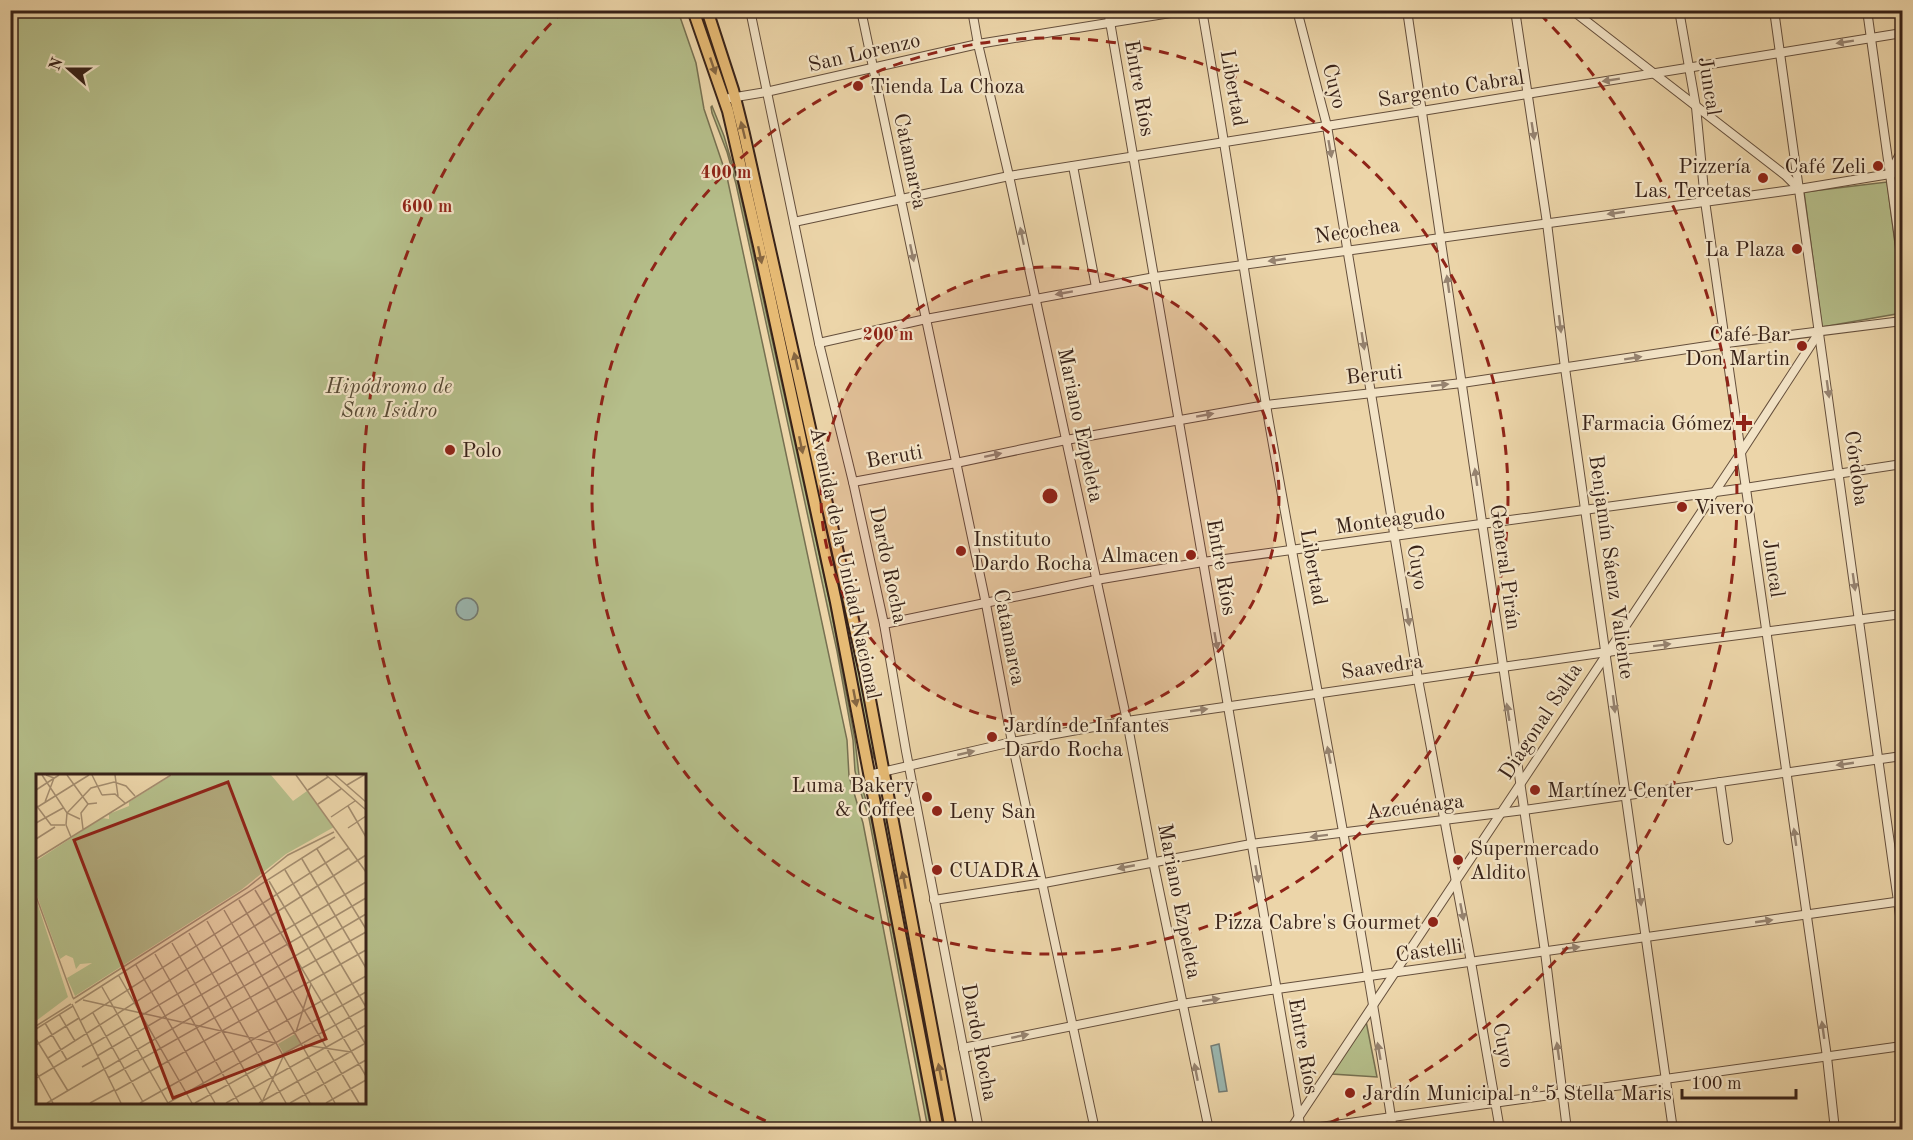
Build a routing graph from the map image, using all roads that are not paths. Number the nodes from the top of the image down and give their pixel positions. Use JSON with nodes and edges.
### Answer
{"nodes":[{"id":1,"x":693,"y":10,"type":"edge"},
{"id":2,"x":707,"y":10,"type":"edge"},
{"id":3,"x":750,"y":10,"type":"edge"},
{"id":4,"x":861,"y":10,"type":"edge"},
{"id":5,"x":972,"y":10,"type":"edge"},
{"id":6,"x":1108,"y":10,"type":"edge"},
{"id":7,"x":1189,"y":10,"type":"edge"},
{"id":8,"x":1202,"y":10,"type":"edge"},
{"id":9,"x":1297,"y":10,"type":"edge"},
{"id":10,"x":1407,"y":10,"type":"edge"},
{"id":11,"x":1515,"y":10,"type":"edge"},
{"id":12,"x":1572,"y":10,"type":"edge"},
{"id":13,"x":1679,"y":10,"type":"edge"},
{"id":14,"x":1774,"y":10,"type":"edge"},
{"id":15,"x":1867,"y":10,"type":"edge"},
{"id":16,"x":1110,"y":23,"type":"junction"},
{"id":17,"x":1902,"y":33,"type":"edge"},
{"id":18,"x":1872,"y":37,"type":"junction"},
{"id":19,"x":978,"y":44,"type":"junction"},
{"id":20,"x":1781,"y":52,"type":"junction"},
{"id":21,"x":1689,"y":66,"type":"junction"},
{"id":22,"x":873,"y":68,"type":"junction"},
{"id":23,"x":1653,"y":74,"type":"junction"},
{"id":24,"x":766,"y":92,"type":"junction"},
{"id":25,"x":1527,"y":94,"type":"junction"},
{"id":26,"x":729,"y":98,"type":"junction"},
{"id":27,"x":1696,"y":107,"type":"junction"},
{"id":28,"x":1422,"y":111,"type":"junction"},
{"id":29,"x":1326,"y":126,"type":"junction"},
{"id":30,"x":1225,"y":142,"type":"junction"},
{"id":31,"x":1902,"y":150,"type":"edge"},
{"id":32,"x":1135,"y":157,"type":"junction"},
{"id":33,"x":1073,"y":166,"type":"junction"},
{"id":34,"x":1902,"y":172,"type":"edge"},
{"id":35,"x":1890,"y":173,"type":"junction"},
{"id":36,"x":1009,"y":176,"type":"junction"},
{"id":37,"x":1799,"y":189,"type":"junction"},
{"id":38,"x":901,"y":200,"type":"junction"},
{"id":39,"x":1706,"y":201,"type":"junction"},
{"id":40,"x":794,"y":222,"type":"junction"},
{"id":41,"x":1547,"y":222,"type":"junction"},
{"id":42,"x":1441,"y":237,"type":"junction"},
{"id":43,"x":1348,"y":250,"type":"junction"},
{"id":44,"x":1902,"y":260,"type":"edge"},
{"id":45,"x":1244,"y":265,"type":"junction"},
{"id":46,"x":1155,"y":277,"type":"junction"},
{"id":47,"x":1096,"y":287,"type":"junction"},
{"id":48,"x":1035,"y":298,"type":"junction"},
{"id":49,"x":926,"y":319,"type":"junction"},
{"id":50,"x":1902,"y":321,"type":"edge"},
{"id":51,"x":1820,"y":331,"type":"junction"},
{"id":52,"x":819,"y":343,"type":"junction"},
{"id":53,"x":1727,"y":343,"type":"junction"},
{"id":54,"x":1565,"y":368,"type":"junction"},
{"id":55,"x":1462,"y":383,"type":"junction"},
{"id":56,"x":1371,"y":392,"type":"junction"},
{"id":57,"x":1266,"y":405,"type":"junction"},
{"id":58,"x":1178,"y":420,"type":"junction"},
{"id":59,"x":1066,"y":440,"type":"junction"},
{"id":60,"x":1740,"y":454,"type":"junction"},
{"id":61,"x":956,"y":463,"type":"junction"},
{"id":62,"x":1902,"y":464,"type":"edge"},
{"id":63,"x":1839,"y":472,"type":"junction"},
{"id":64,"x":853,"y":482,"type":"junction"},
{"id":65,"x":1745,"y":488,"type":"junction"},
{"id":66,"x":1715,"y":492,"type":"junction"},
{"id":67,"x":1585,"y":509,"type":"junction"},
{"id":68,"x":1482,"y":524,"type":"junction"},
{"id":69,"x":1395,"y":537,"type":"junction"},
{"id":70,"x":1293,"y":550,"type":"junction"},
{"id":71,"x":1203,"y":562,"type":"junction"},
{"id":72,"x":1096,"y":580,"type":"junction"},
{"id":73,"x":986,"y":604,"type":"junction"},
{"id":74,"x":1902,"y":614,"type":"edge"},
{"id":75,"x":1859,"y":620,"type":"junction"},
{"id":76,"x":884,"y":624,"type":"junction"},
{"id":77,"x":1765,"y":632,"type":"junction"},
{"id":78,"x":1607,"y":652,"type":"junction"},
{"id":79,"x":1502,"y":667,"type":"junction"},
{"id":80,"x":1418,"y":679,"type":"junction"},
{"id":81,"x":1317,"y":694,"type":"junction"},
{"id":82,"x":1228,"y":706,"type":"junction"},
{"id":83,"x":1127,"y":721,"type":"junction"},
{"id":84,"x":1012,"y":742,"type":"junction"},
{"id":85,"x":1902,"y":756,"type":"edge"},
{"id":86,"x":1879,"y":759,"type":"junction"},
{"id":87,"x":909,"y":766,"type":"junction"},
{"id":88,"x":883,"y":772,"type":"junction"},
{"id":89,"x":1786,"y":772,"type":"junction"},
{"id":90,"x":870,"y":776,"type":"junction"},
{"id":91,"x":1720,"y":782,"type":"junction"},
{"id":92,"x":1519,"y":785,"type":"junction"},
{"id":93,"x":1626,"y":795,"type":"junction"},
{"id":94,"x":1524,"y":810,"type":"junction"},
{"id":95,"x":1499,"y":814,"type":"junction"},
{"id":96,"x":1443,"y":820,"type":"junction"},
{"id":97,"x":1344,"y":833,"type":"junction"},
{"id":98,"x":1728,"y":840,"type":"dead end"},
{"id":99,"x":1251,"y":844,"type":"junction"},
{"id":100,"x":1153,"y":861,"type":"junction"},
{"id":101,"x":1456,"y":880,"type":"junction"},
{"id":102,"x":1044,"y":883,"type":"junction"},
{"id":103,"x":934,"y":900,"type":"junction"},
{"id":104,"x":1900,"y":901,"type":"edge"},
{"id":105,"x":1807,"y":915,"type":"junction"},
{"id":106,"x":1902,"y":930,"type":"edge"},
{"id":107,"x":1646,"y":938,"type":"junction"},
{"id":108,"x":1545,"y":952,"type":"junction"},
{"id":109,"x":1471,"y":962,"type":"junction"},
{"id":110,"x":1394,"y":973,"type":"junction"},
{"id":111,"x":1368,"y":976,"type":"junction"},
{"id":112,"x":1277,"y":989,"type":"junction"},
{"id":113,"x":1182,"y":1004,"type":"junction"},
{"id":114,"x":1372,"y":1006,"type":"junction"},
{"id":115,"x":1072,"y":1025,"type":"junction"},
{"id":116,"x":1902,"y":1046,"type":"edge"},
{"id":117,"x":963,"y":1048,"type":"junction"},
{"id":118,"x":1827,"y":1057,"type":"junction"},
{"id":119,"x":1666,"y":1079,"type":"junction"},
{"id":120,"x":1563,"y":1093,"type":"junction"},
{"id":121,"x":1496,"y":1102,"type":"junction"},
{"id":122,"x":1298,"y":1117,"type":"junction"},
{"id":123,"x":1391,"y":1117,"type":"junction"},
{"id":124,"x":1300,"y":1129,"type":"edge"},
{"id":125,"x":938,"y":1130,"type":"edge"},
{"id":126,"x":951,"y":1130,"type":"edge"},
{"id":127,"x":979,"y":1130,"type":"edge"},
{"id":128,"x":1095,"y":1130,"type":"edge"},
{"id":129,"x":1209,"y":1130,"type":"edge"},
{"id":130,"x":1290,"y":1130,"type":"edge"},
{"id":131,"x":1393,"y":1130,"type":"edge"},
{"id":132,"x":1500,"y":1130,"type":"edge"},
{"id":133,"x":1567,"y":1130,"type":"edge"},
{"id":134,"x":1673,"y":1130,"type":"edge"},
{"id":135,"x":1835,"y":1130,"type":"edge"}],
"edges":[{"from":1,"to":26,"type":"main road","name":"Avenida de la Unidad Nacional","one_way":true},
{"from":2,"to":26,"type":"main road","name":"Avenida de la Unidad Nacional"},
{"from":3,"to":24,"type":"street","name":"Dardo Rocha"},
{"from":4,"to":22,"type":"street","name":"Catamarca"},
{"from":5,"to":19,"type":"street","name":"Mariano Ezpeleta"},
{"from":6,"to":16,"type":"street","name":"Entre Ríos"},
{"from":7,"to":16,"type":"street","name":"San Lorenzo"},
{"from":8,"to":30,"type":"street","name":"Libertad"},
{"from":9,"to":29,"type":"street","name":"Cuyo"},
{"from":10,"to":28,"type":"street","name":"General Pirán"},
{"from":11,"to":25,"type":"street","name":"Benjamín Sáenz Valiente"},
{"from":12,"to":23,"type":"street"},
{"from":13,"to":21,"type":"street","name":"Juncal"},
{"from":14,"to":20,"type":"street","name":"Córdoba"},
{"from":15,"to":18,"type":"street"},
{"from":16,"to":19,"type":"street","name":"San Lorenzo"},
{"from":16,"to":32,"type":"street","name":"Entre Ríos"},
{"from":17,"to":18,"type":"street","name":"Sargento Cabral"},
{"from":18,"to":20,"type":"street","name":"Sargento Cabral","one_way":true},
{"from":18,"to":35,"type":"street"},
{"from":19,"to":22,"type":"street","name":"San Lorenzo"},
{"from":19,"to":36,"type":"street","name":"Mariano Ezpeleta"},
{"from":20,"to":21,"type":"street","name":"Sargento Cabral"},
{"from":20,"to":37,"type":"street","name":"Córdoba"},
{"from":21,"to":23,"type":"street","name":"Sargento Cabral"},
{"from":21,"to":27,"type":"street","name":"Juncal"},
{"from":22,"to":24,"type":"street","name":"San Lorenzo"},
{"from":22,"to":38,"type":"street","name":"Catamarca"},
{"from":23,"to":25,"type":"street","name":"Sargento Cabral","one_way":true},
{"from":23,"to":27,"type":"street"},
{"from":24,"to":26,"type":"street","name":"San Lorenzo"},
{"from":24,"to":40,"type":"street","name":"Dardo Rocha"},
{"from":25,"to":28,"type":"street","name":"Sargento Cabral"},
{"from":25,"to":41,"type":"street","name":"Benjamín Sáenz Valiente","one_way":true},
{"from":88,"to":26,"type":"main road","name":"Avenida de la Unidad Nacional","one_way":true},
{"from":26,"to":90,"type":"main road","name":"Avenida de la Unidad Nacional","one_way":true},
{"from":27,"to":37,"type":"street"},
{"from":27,"to":39,"type":"street","name":"Juncal"},
{"from":28,"to":29,"type":"street","name":"Sargento Cabral"},
{"from":28,"to":42,"type":"street","name":"General Pirán"},
{"from":29,"to":30,"type":"street","name":"Sargento Cabral"},
{"from":29,"to":43,"type":"street","name":"Cuyo","one_way":true},
{"from":30,"to":32,"type":"street","name":"Sargento Cabral"},
{"from":30,"to":45,"type":"street","name":"Libertad"},
{"from":31,"to":35,"type":"street"},
{"from":32,"to":33,"type":"street","name":"Sargento Cabral"},
{"from":32,"to":46,"type":"street","name":"Entre Ríos"},
{"from":33,"to":36,"type":"street","name":"Sargento Cabral"},
{"from":33,"to":47,"type":"street"},
{"from":34,"to":35,"type":"street","name":"Necochea"},
{"from":35,"to":37,"type":"street","name":"Necochea"},
{"from":35,"to":44,"type":"street"},
{"from":36,"to":38,"type":"street","name":"Sargento Cabral"},
{"from":48,"to":36,"type":"street","name":"Mariano Ezpeleta","one_way":true},
{"from":37,"to":39,"type":"street","name":"Necochea"},
{"from":37,"to":51,"type":"street","name":"Córdoba"},
{"from":38,"to":40,"type":"street","name":"Sargento Cabral"},
{"from":38,"to":49,"type":"street","name":"Catamarca","one_way":true},
{"from":39,"to":41,"type":"street","name":"Necochea","one_way":true},
{"from":39,"to":53,"type":"street","name":"Juncal"},
{"from":40,"to":52,"type":"street","name":"Dardo Rocha"},
{"from":41,"to":42,"type":"street","name":"Necochea"},
{"from":41,"to":54,"type":"street","name":"Benjamín Sáenz Valiente","one_way":true},
{"from":42,"to":43,"type":"street","name":"Necochea"},
{"from":55,"to":42,"type":"street","name":"General Pirán","one_way":true},
{"from":43,"to":45,"type":"street","name":"Necochea","one_way":true},
{"from":43,"to":56,"type":"street","name":"Cuyo","one_way":true},
{"from":45,"to":46,"type":"street","name":"Necochea"},
{"from":45,"to":57,"type":"street","name":"Libertad"},
{"from":46,"to":47,"type":"street","name":"Necochea"},
{"from":46,"to":58,"type":"street","name":"Entre Ríos"},
{"from":47,"to":48,"type":"street","name":"Necochea","one_way":true},
{"from":48,"to":49,"type":"street","name":"Necochea"},
{"from":48,"to":59,"type":"street","name":"Mariano Ezpeleta"},
{"from":49,"to":52,"type":"street","name":"Necochea"},
{"from":49,"to":61,"type":"street","name":"Catamarca"},
{"from":50,"to":51,"type":"street","name":"Beruti"},
{"from":51,"to":53,"type":"street","name":"Beruti"},
{"from":51,"to":60,"type":"street","name":"Diagonal Salta"},
{"from":51,"to":63,"type":"street","name":"Córdoba","one_way":true},
{"from":52,"to":64,"type":"street","name":"Dardo Rocha"},
{"from":54,"to":53,"type":"street","name":"Beruti","one_way":true},
{"from":53,"to":60,"type":"street","name":"Juncal"},
{"from":54,"to":55,"type":"street","name":"Beruti"},
{"from":54,"to":67,"type":"street","name":"Benjamín Sáenz Valiente"},
{"from":56,"to":55,"type":"street","name":"Beruti","one_way":true},
{"from":68,"to":55,"type":"street","name":"General Pirán","one_way":true},
{"from":56,"to":57,"type":"street","name":"Beruti"},
{"from":56,"to":69,"type":"street","name":"Cuyo"},
{"from":58,"to":57,"type":"street","name":"Beruti","one_way":true},
{"from":57,"to":70,"type":"street","name":"Libertad"},
{"from":58,"to":59,"type":"street","name":"Beruti"},
{"from":58,"to":71,"type":"street","name":"Entre Ríos"},
{"from":61,"to":59,"type":"street","name":"Beruti","one_way":true},
{"from":59,"to":72,"type":"street","name":"Mariano Ezpeleta"},
{"from":60,"to":65,"type":"street","name":"Juncal"},
{"from":60,"to":66,"type":"street","name":"Diagonal Salta"},
{"from":61,"to":64,"type":"street","name":"Beruti"},
{"from":61,"to":73,"type":"street","name":"Catamarca"},
{"from":62,"to":63,"type":"street","name":"Monteagudo"},
{"from":63,"to":65,"type":"street","name":"Monteagudo"},
{"from":63,"to":75,"type":"street","name":"Córdoba","one_way":true},
{"from":64,"to":76,"type":"street","name":"Dardo Rocha"},
{"from":65,"to":66,"type":"street","name":"Monteagudo"},
{"from":65,"to":77,"type":"street","name":"Juncal"},
{"from":66,"to":67,"type":"street","name":"Monteagudo"},
{"from":66,"to":78,"type":"street","name":"Diagonal Salta"},
{"from":67,"to":68,"type":"street","name":"Monteagudo"},
{"from":67,"to":78,"type":"street","name":"Benjamín Sáenz Valiente"},
{"from":68,"to":69,"type":"street","name":"Monteagudo"},
{"from":68,"to":79,"type":"street","name":"General Pirán"},
{"from":69,"to":70,"type":"street","name":"Monteagudo"},
{"from":69,"to":80,"type":"street","name":"Cuyo","one_way":true},
{"from":70,"to":71,"type":"street","name":"Monteagudo"},
{"from":70,"to":81,"type":"street","name":"Libertad"},
{"from":71,"to":72,"type":"street","name":"Monteagudo"},
{"from":71,"to":82,"type":"street","name":"Entre Ríos","one_way":true},
{"from":72,"to":73,"type":"street","name":"Monteagudo"},
{"from":72,"to":83,"type":"street","name":"Mariano Ezpeleta"},
{"from":73,"to":76,"type":"street","name":"Monteagudo"},
{"from":73,"to":84,"type":"street","name":"Catamarca"},
{"from":74,"to":75,"type":"street","name":"Saavedra"},
{"from":75,"to":77,"type":"street","name":"Saavedra"},
{"from":75,"to":86,"type":"street","name":"Córdoba"},
{"from":76,"to":87,"type":"street","name":"Dardo Rocha"},
{"from":78,"to":77,"type":"street","name":"Saavedra","one_way":true},
{"from":77,"to":89,"type":"street","name":"Juncal"},
{"from":78,"to":79,"type":"street","name":"Saavedra"},
{"from":78,"to":92,"type":"street","name":"Diagonal Salta"},
{"from":78,"to":93,"type":"street","name":"Benjamín Sáenz Valiente","one_way":true},
{"from":79,"to":80,"type":"street","name":"Saavedra"},
{"from":92,"to":79,"type":"street","name":"General Pirán","one_way":true},
{"from":80,"to":81,"type":"street","name":"Saavedra"},
{"from":80,"to":96,"type":"street","name":"Cuyo"},
{"from":81,"to":82,"type":"street","name":"Saavedra"},
{"from":97,"to":81,"type":"street","name":"Libertad","one_way":true},
{"from":83,"to":82,"type":"street","name":"Saavedra","one_way":true},
{"from":82,"to":99,"type":"street","name":"Entre Ríos"},
{"from":83,"to":84,"type":"street","name":"Saavedra"},
{"from":83,"to":100,"type":"street","name":"Mariano Ezpeleta"},
{"from":87,"to":84,"type":"street","name":"Saavedra","one_way":true},
{"from":84,"to":102,"type":"street","name":"Catamarca"},
{"from":85,"to":86,"type":"street","name":"Azcuénaga"},
{"from":86,"to":89,"type":"street","name":"Azcuénaga","one_way":true},
{"from":86,"to":104,"type":"street","name":"Córdoba"},
{"from":87,"to":88,"type":"street","name":"Saavedra"},
{"from":87,"to":103,"type":"street","name":"Dardo Rocha"},
{"from":88,"to":90,"type":"street","name":"Saavedra"},
{"from":126,"to":88,"type":"main road","name":"Avenida de la Unidad Nacional","one_way":true},
{"from":89,"to":91,"type":"street","name":"Azcuénaga"},
{"from":105,"to":89,"type":"street","name":"Juncal","one_way":true},
{"from":90,"to":125,"type":"main road","name":"Avenida de la Unidad Nacional"},
{"from":91,"to":93,"type":"street","name":"Azcuénaga"},
{"from":91,"to":98,"type":"street"},
{"from":92,"to":94,"type":"street","name":"General Pirán"},
{"from":92,"to":95,"type":"street","name":"Diagonal Salta"},
{"from":93,"to":94,"type":"street","name":"Azcuénaga"},
{"from":93,"to":107,"type":"street","name":"Benjamín Sáenz Valiente","one_way":true},
{"from":94,"to":95,"type":"street","name":"Azcuénaga"},
{"from":94,"to":108,"type":"street","name":"General Pirán"},
{"from":95,"to":96,"type":"street","name":"Azcuénaga"},
{"from":95,"to":101,"type":"street","name":"Diagonal Salta"},
{"from":96,"to":97,"type":"street","name":"Azcuénaga"},
{"from":96,"to":101,"type":"street","name":"Cuyo"},
{"from":97,"to":99,"type":"street","name":"Azcuénaga","one_way":true},
{"from":97,"to":111,"type":"street","name":"Libertad"},
{"from":99,"to":100,"type":"street","name":"Azcuénaga"},
{"from":99,"to":112,"type":"street","name":"Entre Ríos","one_way":true},
{"from":100,"to":102,"type":"street","name":"Azcuénaga","one_way":true},
{"from":100,"to":113,"type":"street","name":"Mariano Ezpeleta"},
{"from":101,"to":109,"type":"street","name":"Cuyo","one_way":true},
{"from":101,"to":110,"type":"street","name":"Diagonal Salta"},
{"from":102,"to":103,"type":"street","name":"Azcuénaga"},
{"from":102,"to":115,"type":"street","name":"Catamarca"},
{"from":103,"to":117,"type":"street","name":"Dardo Rocha"},
{"from":104,"to":105,"type":"street","name":"Castelli"},
{"from":104,"to":106,"type":"street","name":"Córdoba"},
{"from":107,"to":105,"type":"street","name":"Castelli","one_way":true},
{"from":118,"to":105,"type":"street","name":"Juncal","one_way":true},
{"from":108,"to":107,"type":"street","name":"Castelli","one_way":true},
{"from":107,"to":119,"type":"street","name":"Benjamín Sáenz Valiente"},
{"from":108,"to":109,"type":"street","name":"Castelli"},
{"from":120,"to":108,"type":"street","name":"General Pirán","one_way":true},
{"from":109,"to":110,"type":"street","name":"Castelli"},
{"from":109,"to":121,"type":"street","name":"Cuyo"},
{"from":110,"to":111,"type":"street","name":"Castelli"},
{"from":110,"to":114,"type":"street","name":"Diagonal Salta"},
{"from":111,"to":112,"type":"street","name":"Castelli"},
{"from":111,"to":114,"type":"street","name":"Libertad"},
{"from":113,"to":112,"type":"street","name":"Castelli","one_way":true},
{"from":112,"to":122,"type":"street","name":"Entre Ríos"},
{"from":113,"to":115,"type":"street","name":"Castelli"},
{"from":129,"to":113,"type":"street","name":"Mariano Ezpeleta","one_way":true},
{"from":114,"to":122,"type":"street","name":"Diagonal Salta"},
{"from":123,"to":114,"type":"street","name":"Libertad","one_way":true},
{"from":117,"to":115,"type":"street","name":"Castelli","one_way":true},
{"from":115,"to":128,"type":"street","name":"Catamarca"},
{"from":116,"to":118,"type":"street"},
{"from":117,"to":127,"type":"street","name":"Dardo Rocha"},
{"from":118,"to":119,"type":"street"},
{"from":118,"to":135,"type":"street","name":"Juncal"},
{"from":119,"to":120,"type":"street"},
{"from":119,"to":134,"type":"street","name":"Benjamín Sáenz Valiente"},
{"from":120,"to":121,"type":"street"},
{"from":120,"to":133,"type":"street","name":"General Pirán"},
{"from":121,"to":123,"type":"street"},
{"from":121,"to":132,"type":"street","name":"Cuyo"},
{"from":122,"to":124,"type":"street","name":"Entre Ríos"},
{"from":122,"to":130,"type":"street","name":"Diagonal Salta"},
{"from":123,"to":124,"type":"street"},
{"from":123,"to":131,"type":"street","name":"Libertad"}]}
